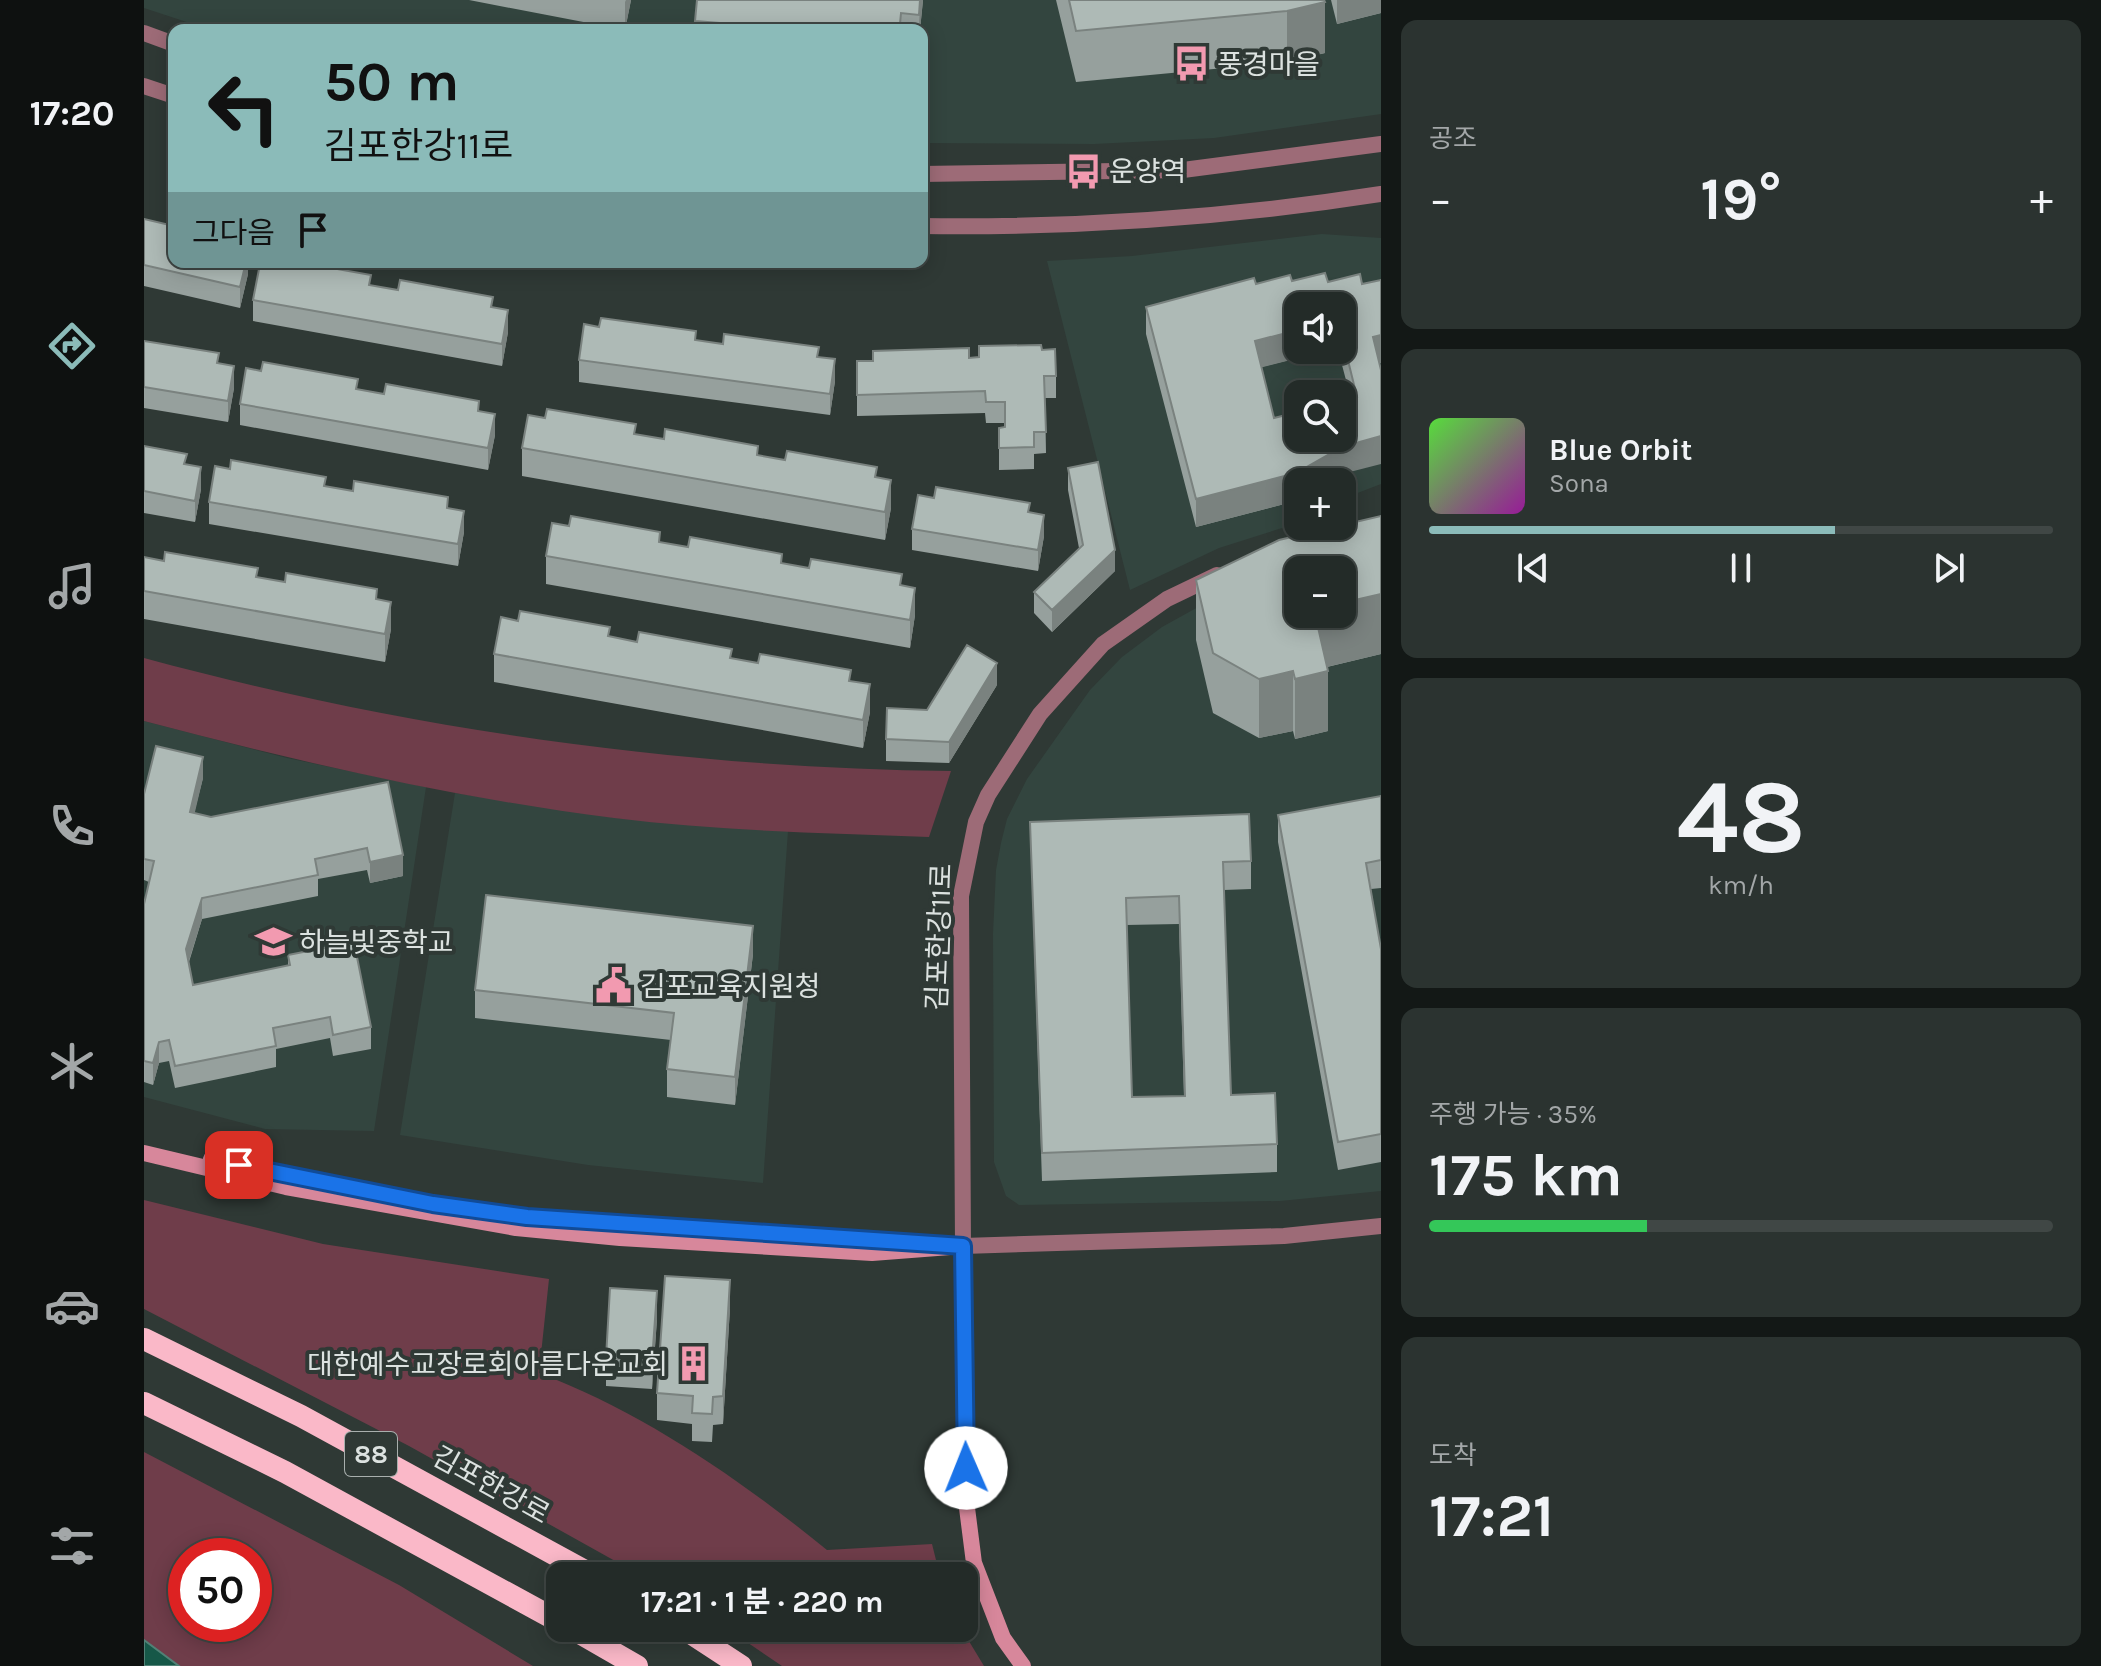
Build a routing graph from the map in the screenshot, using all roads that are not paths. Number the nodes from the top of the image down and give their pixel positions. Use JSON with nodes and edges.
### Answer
{"nodes":[{"id":1,"x":144,"y":33,"type":"edge"},
{"id":2,"x":168,"y":42,"type":"edge"},
{"id":3,"x":144,"y":86,"type":"edge"},
{"id":4,"x":168,"y":94,"type":"edge"},
{"id":5,"x":1381,"y":144,"type":"edge"},
{"id":6,"x":928,"y":174,"type":"edge"},
{"id":7,"x":1381,"y":194,"type":"edge"},
{"id":8,"x":928,"y":226,"type":"edge"},
{"id":9,"x":1234,"y":567,"type":"edge"},
{"id":10,"x":144,"y":1142,"type":"edge"},
{"id":11,"x":144,"y":1153,"type":"edge"},
{"id":12,"x":1381,"y":1226,"type":"edge"},
{"id":13,"x":963,"y":1246,"type":"junction"},
{"id":14,"x":144,"y":1339,"type":"edge"},
{"id":15,"x":144,"y":1403,"type":"edge"},
{"id":16,"x":568,"y":1562,"type":"edge"},
{"id":17,"x":546,"y":1614,"type":"edge"},
{"id":18,"x":595,"y":1642,"type":"edge"},
{"id":19,"x":704,"y":1642,"type":"edge"},
{"id":20,"x":637,"y":1666,"type":"edge"},
{"id":21,"x":741,"y":1666,"type":"edge"},
{"id":22,"x":1023,"y":1666,"type":"edge"}],
"edges":[{"from":1,"to":2,"type":"street"},
{"from":3,"to":4,"type":"street"},
{"from":5,"to":6,"type":"street"},
{"from":7,"to":8,"type":"street"},
{"from":9,"to":13,"type":"street","name":"김포한강11로"},
{"from":10,"to":13,"type":"main road"},
{"from":11,"to":13,"type":"main road"},
{"from":12,"to":13,"type":"street"},
{"from":13,"to":22,"type":"main road"},
{"from":14,"to":16,"type":"highway","name":"김포한강로","number":"88"},
{"from":15,"to":17,"type":"highway","number":"88"},
{"from":18,"to":20,"type":"highway"},
{"from":19,"to":21,"type":"highway"}]}
